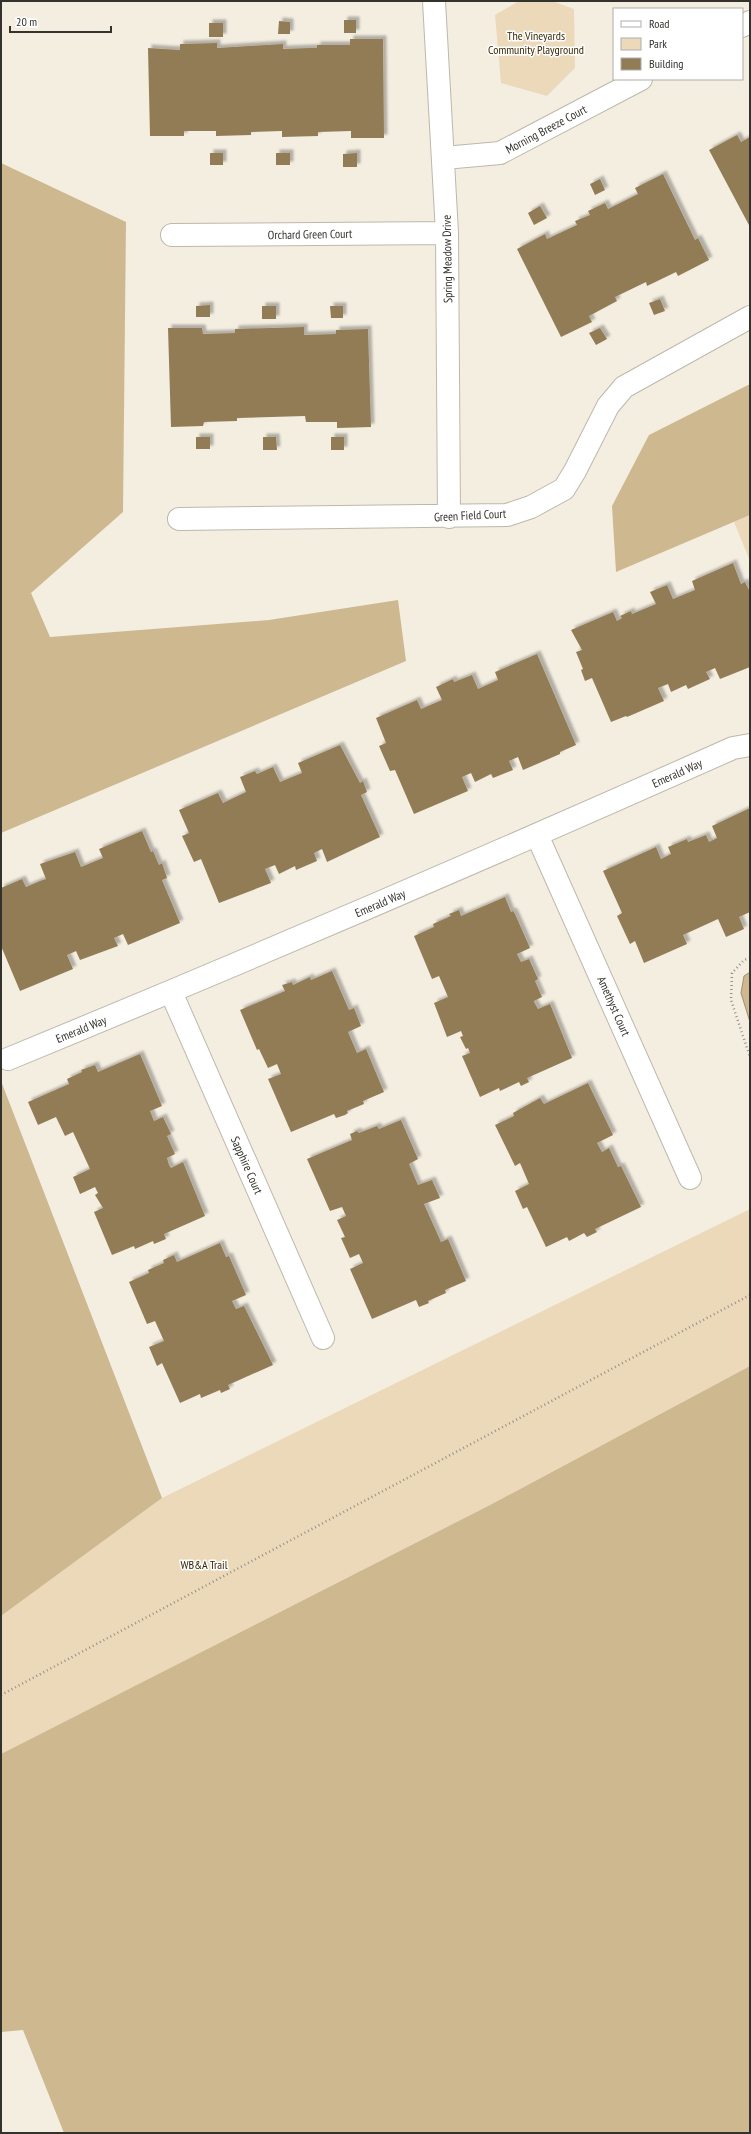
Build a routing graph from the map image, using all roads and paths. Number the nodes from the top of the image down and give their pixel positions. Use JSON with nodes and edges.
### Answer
{"nodes":[{"id":1,"x":434,"y":1,"type":"edge"},
{"id":2,"x":639,"y":80,"type":"edge"},
{"id":3,"x":444,"y":158,"type":"junction"},
{"id":4,"x":447,"y":232,"type":"junction"},
{"id":5,"x":172,"y":235,"type":"dead end"},
{"id":6,"x":750,"y":318,"type":"edge"},
{"id":7,"x":449,"y":517,"type":"junction"},
{"id":8,"x":179,"y":519,"type":"dead end"},
{"id":9,"x":750,"y":745,"type":"edge"},
{"id":10,"x":537,"y":835,"type":"junction"},
{"id":11,"x":750,"y":958,"type":"edge"},
{"id":12,"x":171,"y":992,"type":"junction"},
{"id":13,"x":750,"y":1057,"type":"edge"},
{"id":14,"x":8,"y":1059,"type":"dead end"},
{"id":15,"x":690,"y":1178,"type":"dead end"},
{"id":16,"x":750,"y":1295,"type":"edge"},
{"id":17,"x":323,"y":1338,"type":"dead end"},
{"id":18,"x":1,"y":1696,"type":"edge"}],
"edges":[{"from":1,"to":3,"type":"street","name":"Spring Meadow Drive"},
{"from":2,"to":3,"type":"street","name":"Morning Breeze Court"},
{"from":3,"to":4,"type":"street","name":"Spring Meadow Drive"},
{"from":4,"to":5,"type":"street","name":"Orchard Green Court"},
{"from":4,"to":7,"type":"street","name":"Spring Meadow Drive"},
{"from":6,"to":7,"type":"street","name":"Green Field Court"},
{"from":7,"to":8,"type":"street","name":"Green Field Court"},
{"from":9,"to":10,"type":"street","name":"Emerald Way"},
{"from":10,"to":12,"type":"street","name":"Emerald Way"},
{"from":10,"to":15,"type":"street","name":"Amethyst Court"},
{"from":11,"to":13,"type":"path"},
{"from":12,"to":14,"type":"street","name":"Emerald Way"},
{"from":12,"to":17,"type":"street","name":"Sapphire Court"},
{"from":16,"to":18,"type":"path"}]}
